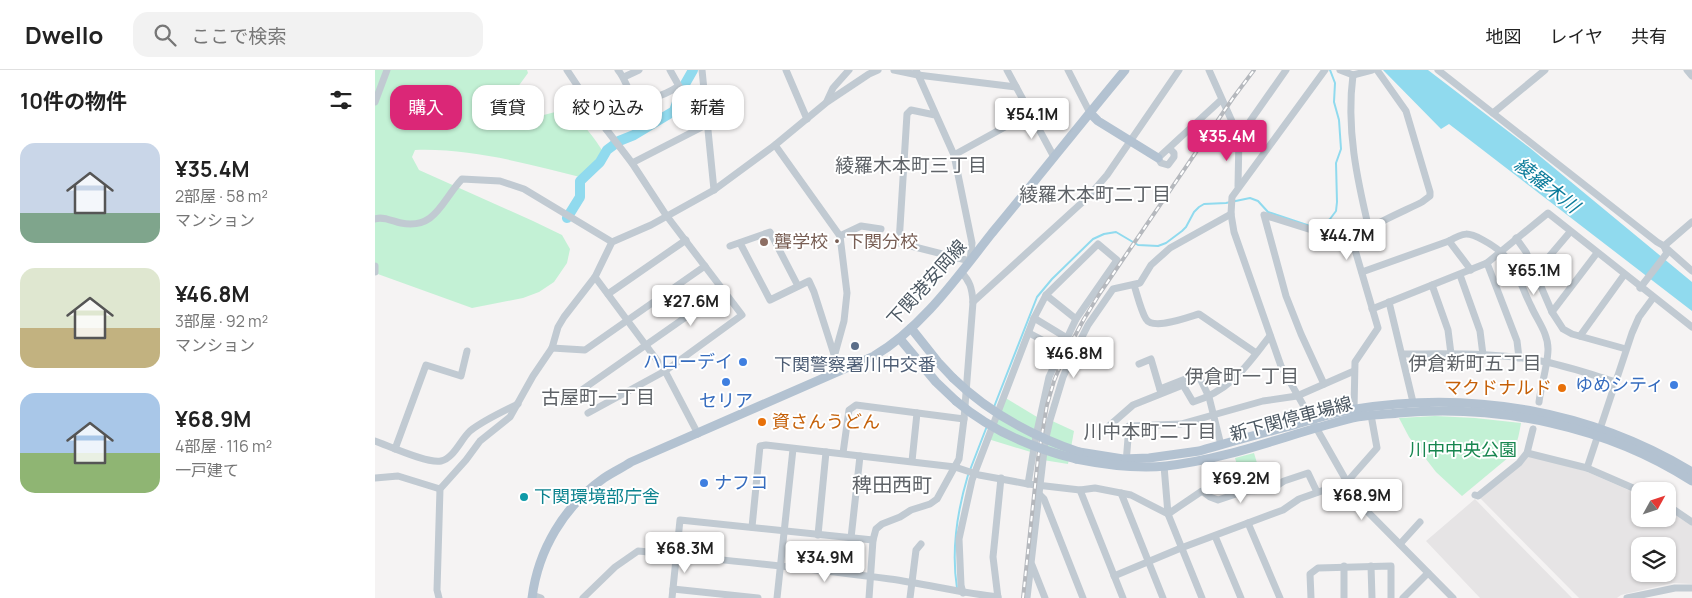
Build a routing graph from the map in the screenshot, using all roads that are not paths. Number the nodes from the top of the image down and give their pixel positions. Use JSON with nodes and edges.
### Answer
{"nodes":[{"id":1,"x":387,"y":70,"type":"edge"},
{"id":2,"x":567,"y":70,"type":"edge"},
{"id":3,"x":618,"y":70,"type":"edge"},
{"id":4,"x":639,"y":70,"type":"edge"},
{"id":5,"x":670,"y":70,"type":"edge"},
{"id":6,"x":702,"y":70,"type":"edge"},
{"id":7,"x":786,"y":70,"type":"edge"},
{"id":8,"x":849,"y":70,"type":"edge"},
{"id":9,"x":878,"y":70,"type":"edge"},
{"id":10,"x":894,"y":70,"type":"edge"},
{"id":11,"x":1007,"y":70,"type":"edge"},
{"id":12,"x":1068,"y":70,"type":"edge"},
{"id":13,"x":1179,"y":70,"type":"edge"},
{"id":14,"x":1209,"y":70,"type":"edge"},
{"id":15,"x":1286,"y":70,"type":"edge"},
{"id":16,"x":1325,"y":70,"type":"edge"},
{"id":17,"x":1340,"y":70,"type":"edge"},
{"id":18,"x":1372,"y":70,"type":"edge"},
{"id":19,"x":1377,"y":70,"type":"edge"},
{"id":20,"x":1439,"y":70,"type":"edge"},
{"id":21,"x":1545,"y":70,"type":"edge"},
{"id":22,"x":1687,"y":70,"type":"edge"},
{"id":23,"x":1123,"y":71,"type":"edge"},
{"id":24,"x":917,"y":73,"type":"edge"},
{"id":25,"x":1353,"y":75,"type":"junction"},
{"id":26,"x":1692,"y":76,"type":"edge"},
{"id":27,"x":624,"y":77,"type":"junction"},
{"id":28,"x":577,"y":85,"type":"edge"},
{"id":29,"x":704,"y":85,"type":"edge"},
{"id":30,"x":1016,"y":87,"type":"junction"},
{"id":31,"x":1221,"y":100,"type":"junction"},
{"id":32,"x":375,"y":102,"type":"edge"},
{"id":33,"x":827,"y":102,"type":"junction"},
{"id":34,"x":1030,"y":113,"type":"junction"},
{"id":35,"x":1089,"y":113,"type":"junction"},
{"id":36,"x":1493,"y":113,"type":"junction"},
{"id":37,"x":935,"y":114,"type":"junction"},
{"id":38,"x":807,"y":119,"type":"junction"},
{"id":39,"x":607,"y":130,"type":"edge"},
{"id":40,"x":696,"y":130,"type":"edge"},
{"id":41,"x":709,"y":130,"type":"edge"},
{"id":42,"x":1239,"y":137,"type":"junction"},
{"id":43,"x":1130,"y":141,"type":"junction"},
{"id":44,"x":775,"y":145,"type":"junction"},
{"id":45,"x":1169,"y":148,"type":"junction"},
{"id":46,"x":954,"y":155,"type":"junction"},
{"id":47,"x":1053,"y":158,"type":"junction"},
{"id":48,"x":1159,"y":158,"type":"junction"},
{"id":49,"x":632,"y":163,"type":"junction"},
{"id":50,"x":1238,"y":187,"type":"junction"},
{"id":51,"x":715,"y":190,"type":"junction"},
{"id":52,"x":1231,"y":214,"type":"junction"},
{"id":53,"x":666,"y":215,"type":"junction"},
{"id":54,"x":375,"y":220,"type":"edge"},
{"id":55,"x":1692,"y":222,"type":"edge"},
{"id":56,"x":881,"y":229,"type":"dead end"},
{"id":57,"x":1369,"y":230,"type":"junction"},
{"id":58,"x":1570,"y":232,"type":"junction"},
{"id":59,"x":840,"y":236,"type":"junction"},
{"id":60,"x":1516,"y":238,"type":"junction"},
{"id":61,"x":686,"y":240,"type":"junction"},
{"id":62,"x":1449,"y":241,"type":"junction"},
{"id":63,"x":612,"y":242,"type":"junction"},
{"id":64,"x":740,"y":242,"type":"junction"},
{"id":65,"x":1353,"y":243,"type":"junction"},
{"id":66,"x":730,"y":246,"type":"dead end"},
{"id":67,"x":1665,"y":249,"type":"junction"},
{"id":68,"x":1502,"y":251,"type":"junction"},
{"id":69,"x":1597,"y":253,"type":"junction"},
{"id":70,"x":970,"y":261,"type":"junction"},
{"id":71,"x":1487,"y":263,"type":"junction"},
{"id":72,"x":375,"y":266,"type":"edge"},
{"id":73,"x":705,"y":266,"type":"junction"},
{"id":74,"x":1471,"y":270,"type":"junction"},
{"id":75,"x":1692,"y":271,"type":"edge"},
{"id":76,"x":375,"y":272,"type":"edge"},
{"id":77,"x":961,"y":272,"type":"junction"},
{"id":78,"x":1361,"y":272,"type":"junction"},
{"id":79,"x":1536,"y":272,"type":"junction"},
{"id":80,"x":1459,"y":274,"type":"junction"},
{"id":81,"x":1624,"y":275,"type":"junction"},
{"id":82,"x":595,"y":277,"type":"junction"},
{"id":83,"x":1134,"y":285,"type":"junction"},
{"id":84,"x":1431,"y":285,"type":"junction"},
{"id":85,"x":797,"y":286,"type":"junction"},
{"id":86,"x":1640,"y":288,"type":"junction"},
{"id":87,"x":723,"y":290,"type":"junction"},
{"id":88,"x":609,"y":294,"type":"junction"},
{"id":89,"x":1046,"y":294,"type":"junction"},
{"id":90,"x":1653,"y":298,"type":"junction"},
{"id":91,"x":973,"y":302,"type":"junction"},
{"id":92,"x":1389,"y":302,"type":"junction"},
{"id":93,"x":1372,"y":309,"type":"junction"},
{"id":94,"x":1552,"y":312,"type":"junction"},
{"id":95,"x":1034,"y":318,"type":"junction"},
{"id":96,"x":1076,"y":319,"type":"junction"},
{"id":97,"x":628,"y":320,"type":"junction"},
{"id":98,"x":1692,"y":327,"type":"edge"},
{"id":99,"x":911,"y":328,"type":"junction"},
{"id":100,"x":1029,"y":333,"type":"junction"},
{"id":101,"x":1270,"y":336,"type":"junction"},
{"id":102,"x":1580,"y":336,"type":"junction"},
{"id":103,"x":1067,"y":338,"type":"junction"},
{"id":104,"x":900,"y":339,"type":"junction"},
{"id":105,"x":645,"y":345,"type":"junction"},
{"id":106,"x":552,"y":348,"type":"junction"},
{"id":107,"x":1626,"y":349,"type":"junction"},
{"id":108,"x":1061,"y":350,"type":"junction"},
{"id":109,"x":467,"y":351,"type":"dead end"},
{"id":110,"x":1256,"y":353,"type":"junction"},
{"id":111,"x":1402,"y":354,"type":"junction"},
{"id":112,"x":1451,"y":354,"type":"junction"},
{"id":113,"x":1483,"y":355,"type":"junction"},
{"id":114,"x":835,"y":357,"type":"junction"},
{"id":115,"x":1519,"y":358,"type":"junction"},
{"id":116,"x":1545,"y":362,"type":"junction"},
{"id":117,"x":1139,"y":364,"type":"dead end"},
{"id":118,"x":839,"y":370,"type":"junction"},
{"id":119,"x":665,"y":371,"type":"junction"},
{"id":120,"x":1354,"y":371,"type":"junction"},
{"id":121,"x":1616,"y":382,"type":"junction"},
{"id":122,"x":1324,"y":384,"type":"junction"},
{"id":123,"x":1161,"y":391,"type":"junction"},
{"id":124,"x":577,"y":394,"type":"dead end"},
{"id":125,"x":1297,"y":396,"type":"junction"},
{"id":126,"x":1209,"y":397,"type":"junction"},
{"id":127,"x":1413,"y":402,"type":"junction"},
{"id":128,"x":1539,"y":402,"type":"dead end"},
{"id":129,"x":517,"y":404,"type":"junction"},
{"id":130,"x":1354,"y":409,"type":"junction"},
{"id":131,"x":588,"y":413,"type":"dead end"},
{"id":132,"x":917,"y":413,"type":"junction"},
{"id":133,"x":1371,"y":415,"type":"junction"},
{"id":134,"x":1215,"y":416,"type":"junction"},
{"id":135,"x":964,"y":419,"type":"junction"},
{"id":136,"x":1314,"y":424,"type":"junction"},
{"id":137,"x":1533,"y":429,"type":"dead end"},
{"id":138,"x":1101,"y":433,"type":"dead end"},
{"id":139,"x":1599,"y":433,"type":"junction"},
{"id":140,"x":698,"y":434,"type":"junction"},
{"id":141,"x":375,"y":441,"type":"edge"},
{"id":142,"x":1221,"y":445,"type":"junction"},
{"id":143,"x":395,"y":448,"type":"junction"},
{"id":144,"x":793,"y":449,"type":"junction"},
{"id":145,"x":826,"y":452,"type":"junction"},
{"id":146,"x":1527,"y":452,"type":"junction"},
{"id":147,"x":843,"y":454,"type":"junction"},
{"id":148,"x":860,"y":456,"type":"junction"},
{"id":149,"x":1078,"y":456,"type":"junction"},
{"id":150,"x":912,"y":461,"type":"junction"},
{"id":151,"x":1126,"y":462,"type":"junction"},
{"id":152,"x":1164,"y":466,"type":"junction"},
{"id":153,"x":955,"y":467,"type":"junction"},
{"id":154,"x":1587,"y":468,"type":"junction"},
{"id":155,"x":971,"y":472,"type":"junction"},
{"id":156,"x":1692,"y":472,"type":"edge"},
{"id":157,"x":375,"y":478,"type":"edge"},
{"id":158,"x":1001,"y":478,"type":"junction"},
{"id":159,"x":1692,"y":481,"type":"edge"},
{"id":160,"x":1347,"y":482,"type":"junction"},
{"id":161,"x":1029,"y":484,"type":"junction"},
{"id":162,"x":1040,"y":485,"type":"junction"},
{"id":163,"x":1631,"y":487,"type":"edge"},
{"id":164,"x":440,"y":489,"type":"junction"},
{"id":165,"x":1080,"y":490,"type":"junction"},
{"id":166,"x":1317,"y":492,"type":"junction"},
{"id":167,"x":1121,"y":493,"type":"junction"},
{"id":168,"x":1040,"y":495,"type":"junction"},
{"id":169,"x":1475,"y":495,"type":"dead end"},
{"id":170,"x":1676,"y":511,"type":"edge"},
{"id":171,"x":1168,"y":514,"type":"junction"},
{"id":172,"x":1419,"y":522,"type":"dead end"},
{"id":173,"x":1692,"y":522,"type":"edge"},
{"id":174,"x":1248,"y":523,"type":"junction"},
{"id":175,"x":752,"y":527,"type":"junction"},
{"id":176,"x":785,"y":532,"type":"junction"},
{"id":177,"x":818,"y":535,"type":"junction"},
{"id":178,"x":1215,"y":536,"type":"junction"},
{"id":179,"x":851,"y":538,"type":"junction"},
{"id":180,"x":873,"y":540,"type":"junction"},
{"id":181,"x":921,"y":544,"type":"dead end"},
{"id":182,"x":1400,"y":544,"type":"junction"},
{"id":183,"x":1181,"y":548,"type":"junction"},
{"id":184,"x":677,"y":555,"type":"junction"},
{"id":185,"x":1149,"y":562,"type":"junction"},
{"id":186,"x":1031,"y":565,"type":"junction"},
{"id":187,"x":1343,"y":566,"type":"junction"},
{"id":188,"x":1371,"y":566,"type":"junction"},
{"id":189,"x":781,"y":567,"type":"junction"},
{"id":190,"x":1428,"y":573,"type":"junction"},
{"id":191,"x":1114,"y":576,"type":"junction"},
{"id":192,"x":871,"y":577,"type":"junction"},
{"id":193,"x":1311,"y":581,"type":"junction"},
{"id":194,"x":912,"y":582,"type":"junction"},
{"id":195,"x":1692,"y":588,"type":"edge"},
{"id":196,"x":673,"y":590,"type":"junction"},
{"id":197,"x":956,"y":593,"type":"edge"},
{"id":198,"x":535,"y":597,"type":"edge"},
{"id":199,"x":998,"y":597,"type":"edge"},
{"id":200,"x":1449,"y":597,"type":"edge"},
{"id":201,"x":439,"y":598,"type":"edge"},
{"id":202,"x":583,"y":598,"type":"edge"},
{"id":203,"x":672,"y":598,"type":"edge"},
{"id":204,"x":758,"y":598,"type":"edge"},
{"id":205,"x":777,"y":598,"type":"edge"},
{"id":206,"x":869,"y":598,"type":"edge"},
{"id":207,"x":910,"y":598,"type":"edge"},
{"id":208,"x":1027,"y":598,"type":"edge"},
{"id":209,"x":1045,"y":598,"type":"edge"},
{"id":210,"x":1083,"y":598,"type":"edge"},
{"id":211,"x":1123,"y":598,"type":"edge"},
{"id":212,"x":1163,"y":598,"type":"edge"},
{"id":213,"x":1202,"y":598,"type":"edge"},
{"id":214,"x":1241,"y":598,"type":"edge"},
{"id":215,"x":1280,"y":598,"type":"edge"},
{"id":216,"x":1307,"y":598,"type":"edge"},
{"id":217,"x":1311,"y":598,"type":"edge"},
{"id":218,"x":1344,"y":598,"type":"edge"},
{"id":219,"x":1372,"y":598,"type":"edge"},
{"id":220,"x":1391,"y":598,"type":"edge"},
{"id":221,"x":1403,"y":598,"type":"edge"},
{"id":222,"x":1627,"y":598,"type":"edge"}],
"edges":[{"from":1,"to":32,"type":"street"},
{"from":2,"to":28,"type":"street"},
{"from":3,"to":27,"type":"street"},
{"from":4,"to":27,"type":"street"},
{"from":5,"to":27,"type":"street"},
{"from":6,"to":29,"type":"street"},
{"from":7,"to":38,"type":"street"},
{"from":8,"to":33,"type":"street"},
{"from":9,"to":33,"type":"street"},
{"from":10,"to":24,"type":"street"},
{"from":11,"to":30,"type":"street"},
{"from":12,"to":35,"type":"street"},
{"from":13,"to":43,"type":"street"},
{"from":14,"to":31,"type":"street"},
{"from":15,"to":42,"type":"street"},
{"from":16,"to":50,"type":"street"},
{"from":17,"to":25,"type":"street"},
{"from":18,"to":25,"type":"street"},
{"from":19,"to":57,"type":"street"},
{"from":20,"to":36,"type":"street"},
{"from":21,"to":36,"type":"street"},
{"from":22,"to":26,"type":"street"},
{"from":23,"to":35,"type":"main road","name":"下関港安岡線"},
{"from":24,"to":30,"type":"street"},
{"from":24,"to":37,"type":"street"},
{"from":25,"to":57,"type":"street"},
{"from":30,"to":34,"type":"street"},
{"from":31,"to":42,"type":"street"},
{"from":31,"to":45,"type":"street"},
{"from":33,"to":38,"type":"street"},
{"from":34,"to":46,"type":"street"},
{"from":34,"to":47,"type":"street"},
{"from":35,"to":43,"type":"main road"},
{"from":35,"to":47,"type":"main road","name":"下関港安岡線"},
{"from":36,"to":67,"type":"street"},
{"from":37,"to":46,"type":"street"},
{"from":37,"to":70,"type":"street"},
{"from":38,"to":44,"type":"street"},
{"from":39,"to":49,"type":"street"},
{"from":40,"to":49,"type":"street"},
{"from":41,"to":51,"type":"street"},
{"from":42,"to":50,"type":"street"},
{"from":43,"to":48,"type":"main road"},
{"from":43,"to":91,"type":"street"},
{"from":44,"to":51,"type":"street"},
{"from":44,"to":59,"type":"street"},
{"from":45,"to":48,"type":"street"},
{"from":45,"to":48,"type":"street"},
{"from":46,"to":70,"type":"street"},
{"from":47,"to":70,"type":"main road","name":"下関港安岡線"},
{"from":49,"to":53,"type":"street"},
{"from":50,"to":52,"type":"street"},
{"from":51,"to":53,"type":"street"},
{"from":52,"to":83,"type":"street"},
{"from":52,"to":101,"type":"street"},
{"from":53,"to":61,"type":"street"},
{"from":53,"to":63,"type":"street"},
{"from":54,"to":63,"type":"street"},
{"from":55,"to":67,"type":"street"},
{"from":56,"to":59,"type":"street"},
{"from":57,"to":65,"type":"street"},
{"from":58,"to":60,"type":"street"},
{"from":58,"to":69,"type":"street"},
{"from":58,"to":79,"type":"street"},
{"from":59,"to":114,"type":"street"},
{"from":60,"to":68,"type":"street"},
{"from":60,"to":79,"type":"street"},
{"from":61,"to":73,"type":"street"},
{"from":61,"to":88,"type":"street"},
{"from":62,"to":68,"type":"street"},
{"from":62,"to":74,"type":"street"},
{"from":62,"to":78,"type":"street"},
{"from":63,"to":82,"type":"street"},
{"from":64,"to":66,"type":"street"},
{"from":64,"to":85,"type":"street"},
{"from":64,"to":85,"type":"street"},
{"from":65,"to":78,"type":"street"},
{"from":65,"to":122,"type":"street"},
{"from":67,"to":75,"type":"street"},
{"from":67,"to":86,"type":"street"},
{"from":68,"to":71,"type":"street"},
{"from":68,"to":116,"type":"street"},
{"from":69,"to":81,"type":"street"},
{"from":69,"to":94,"type":"street"},
{"from":70,"to":77,"type":"main road","name":"下関港安岡線"},
{"from":71,"to":74,"type":"street"},
{"from":71,"to":115,"type":"street"},
{"from":72,"to":76,"type":"street"},
{"from":73,"to":87,"type":"street"},
{"from":73,"to":97,"type":"street"},
{"from":74,"to":80,"type":"street"},
{"from":77,"to":91,"type":"street"},
{"from":77,"to":99,"type":"main road","name":"下関港安岡線"},
{"from":78,"to":93,"type":"street"},
{"from":79,"to":94,"type":"street"},
{"from":80,"to":84,"type":"street"},
{"from":80,"to":113,"type":"street"},
{"from":81,"to":86,"type":"street"},
{"from":81,"to":102,"type":"street"},
{"from":82,"to":88,"type":"street"},
{"from":82,"to":106,"type":"street"},
{"from":83,"to":110,"type":"street"},
{"from":83,"to":162,"type":"street"},
{"from":84,"to":92,"type":"street"},
{"from":84,"to":112,"type":"street"},
{"from":85,"to":114,"type":"street"},
{"from":86,"to":90,"type":"street"},
{"from":87,"to":105,"type":"street"},
{"from":87,"to":119,"type":"street"},
{"from":88,"to":97,"type":"street"},
{"from":89,"to":95,"type":"street"},
{"from":89,"to":96,"type":"street"},
{"from":89,"to":96,"type":"street"},
{"from":90,"to":98,"type":"street"},
{"from":90,"to":107,"type":"street"},
{"from":91,"to":135,"type":"street"},
{"from":92,"to":93,"type":"street"},
{"from":92,"to":111,"type":"street"},
{"from":93,"to":120,"type":"street"},
{"from":94,"to":102,"type":"street"},
{"from":95,"to":100,"type":"street"},
{"from":95,"to":103,"type":"street"},
{"from":96,"to":103,"type":"street"},
{"from":97,"to":105,"type":"street"},
{"from":97,"to":106,"type":"street"},
{"from":99,"to":104,"type":"main road","name":"下関港安岡線"},
{"from":99,"to":149,"type":"main road","name":"新下関停車場線","bridge":true},
{"from":100,"to":108,"type":"street"},
{"from":100,"to":155,"type":"street"},
{"from":101,"to":110,"type":"street"},
{"from":101,"to":125,"type":"street"},
{"from":102,"to":107,"type":"street"},
{"from":103,"to":108,"type":"street"},
{"from":104,"to":118,"type":"main road","name":"下関港安岡線"},
{"from":104,"to":149,"type":"main road","name":"新下関停車場線","bridge":true},
{"from":105,"to":119,"type":"street"},
{"from":105,"to":124,"type":"street"},
{"from":106,"to":129,"type":"street"},
{"from":107,"to":121,"type":"street"},
{"from":108,"to":161,"type":"street"},
{"from":109,"to":143,"type":"street"},
{"from":110,"to":126,"type":"street"},
{"from":111,"to":112,"type":"street"},
{"from":111,"to":127,"type":"street"},
{"from":112,"to":113,"type":"street"},
{"from":113,"to":115,"type":"street"},
{"from":114,"to":118,"type":"street"},
{"from":115,"to":116,"type":"street"},
{"from":116,"to":121,"type":"street"},
{"from":116,"to":128,"type":"street"},
{"from":117,"to":123,"type":"street"},
{"from":118,"to":140,"type":"main road","name":"下関港安岡線"},
{"from":119,"to":131,"type":"street"},
{"from":119,"to":140,"type":"street"},
{"from":120,"to":122,"type":"street"},
{"from":120,"to":130,"type":"street"},
{"from":121,"to":139,"type":"street"},
{"from":122,"to":125,"type":"street"},
{"from":123,"to":126,"type":"street"},
{"from":123,"to":126,"type":"street"},
{"from":123,"to":138,"type":"street"},
{"from":125,"to":134,"type":"street"},
{"from":125,"to":136,"type":"street"},
{"from":126,"to":134,"type":"street"},
{"from":127,"to":130,"type":"main road","name":"新下関停車場線"},
{"from":127,"to":139,"type":"main road","name":"新下関停車場線"},
{"from":129,"to":143,"type":"street"},
{"from":129,"to":164,"type":"street"},
{"from":130,"to":136,"type":"main road","name":"新下関停車場線"},
{"from":132,"to":135,"type":"street"},
{"from":132,"to":147,"type":"street"},
{"from":132,"to":150,"type":"street"},
{"from":133,"to":136,"type":"main road","name":"新下関停車場線"},
{"from":133,"to":139,"type":"main road","name":"新下関停車場線"},
{"from":133,"to":160,"type":"street"},
{"from":134,"to":142,"type":"street"},
{"from":134,"to":151,"type":"street"},
{"from":135,"to":153,"type":"street"},
{"from":136,"to":142,"type":"main road","name":"新下関停車場線"},
{"from":136,"to":152,"type":"main road","name":"新下関停車場線"},
{"from":136,"to":160,"type":"street"},
{"from":137,"to":146,"type":"street"},
{"from":139,"to":154,"type":"street"},
{"from":139,"to":156,"type":"main road","name":"新下関停車場線"},
{"from":139,"to":159,"type":"main road","name":"新下関停車場線"},
{"from":140,"to":198,"type":"main road","name":"下関港安岡線"},
{"from":141,"to":143,"type":"street"},
{"from":142,"to":151,"type":"main road","name":"新下関停車場線"},
{"from":144,"to":145,"type":"street"},
{"from":144,"to":175,"type":"street"},
{"from":144,"to":176,"type":"street"},
{"from":145,"to":147,"type":"street"},
{"from":145,"to":177,"type":"street"},
{"from":146,"to":154,"type":"street"},
{"from":146,"to":169,"type":"street"},
{"from":147,"to":148,"type":"street"},
{"from":148,"to":150,"type":"street"},
{"from":148,"to":179,"type":"street"},
{"from":149,"to":151,"type":"main road","name":"新下関停車場線"},
{"from":150,"to":153,"type":"street"},
{"from":151,"to":152,"type":"main road","name":"新下関停車場線"},
{"from":152,"to":171,"type":"street"},
{"from":153,"to":155,"type":"street"},
{"from":153,"to":180,"type":"street"},
{"from":154,"to":163,"type":"street"},
{"from":155,"to":158,"type":"street"},
{"from":155,"to":197,"type":"street"},
{"from":157,"to":164,"type":"street"},
{"from":158,"to":161,"type":"street"},
{"from":158,"to":199,"type":"street"},
{"from":160,"to":166,"type":"street"},
{"from":160,"to":182,"type":"street"},
{"from":161,"to":162,"type":"street"},
{"from":162,"to":165,"type":"street"},
{"from":162,"to":168,"type":"street"},
{"from":164,"to":201,"type":"street"},
{"from":165,"to":167,"type":"street"},
{"from":165,"to":191,"type":"street"},
{"from":166,"to":171,"type":"street"},
{"from":166,"to":174,"type":"street"},
{"from":167,"to":171,"type":"street"},
{"from":167,"to":185,"type":"street"},
{"from":168,"to":186,"type":"street"},
{"from":168,"to":210,"type":"street"},
{"from":170,"to":173,"type":"street"},
{"from":171,"to":183,"type":"street"},
{"from":172,"to":182,"type":"street"},
{"from":174,"to":178,"type":"street"},
{"from":174,"to":215,"type":"street"},
{"from":175,"to":176,"type":"street"},
{"from":175,"to":184,"type":"street"},
{"from":176,"to":177,"type":"street"},
{"from":176,"to":189,"type":"street"},
{"from":177,"to":179,"type":"street"},
{"from":178,"to":183,"type":"street"},
{"from":178,"to":214,"type":"street"},
{"from":179,"to":180,"type":"street"},
{"from":180,"to":192,"type":"street"},
{"from":181,"to":194,"type":"street"},
{"from":182,"to":190,"type":"street"},
{"from":183,"to":185,"type":"street"},
{"from":183,"to":213,"type":"street"},
{"from":184,"to":189,"type":"street"},
{"from":184,"to":196,"type":"street"},
{"from":184,"to":202,"type":"street"},
{"from":185,"to":191,"type":"street"},
{"from":185,"to":212,"type":"street"},
{"from":186,"to":208,"type":"street"},
{"from":186,"to":209,"type":"street"},
{"from":187,"to":188,"type":"street"},
{"from":187,"to":193,"type":"street"},
{"from":187,"to":218,"type":"street"},
{"from":188,"to":219,"type":"street"},
{"from":188,"to":220,"type":"street"},
{"from":189,"to":192,"type":"street"},
{"from":189,"to":205,"type":"street"},
{"from":190,"to":200,"type":"street"},
{"from":190,"to":221,"type":"street"},
{"from":191,"to":211,"type":"street"},
{"from":192,"to":194,"type":"street"},
{"from":192,"to":206,"type":"street"},
{"from":193,"to":216,"type":"street"},
{"from":193,"to":217,"type":"street"},
{"from":194,"to":197,"type":"street"},
{"from":194,"to":207,"type":"street"},
{"from":195,"to":222,"type":"street"},
{"from":196,"to":203,"type":"street"},
{"from":196,"to":204,"type":"street"},
{"from":197,"to":199,"type":"street"}]}
